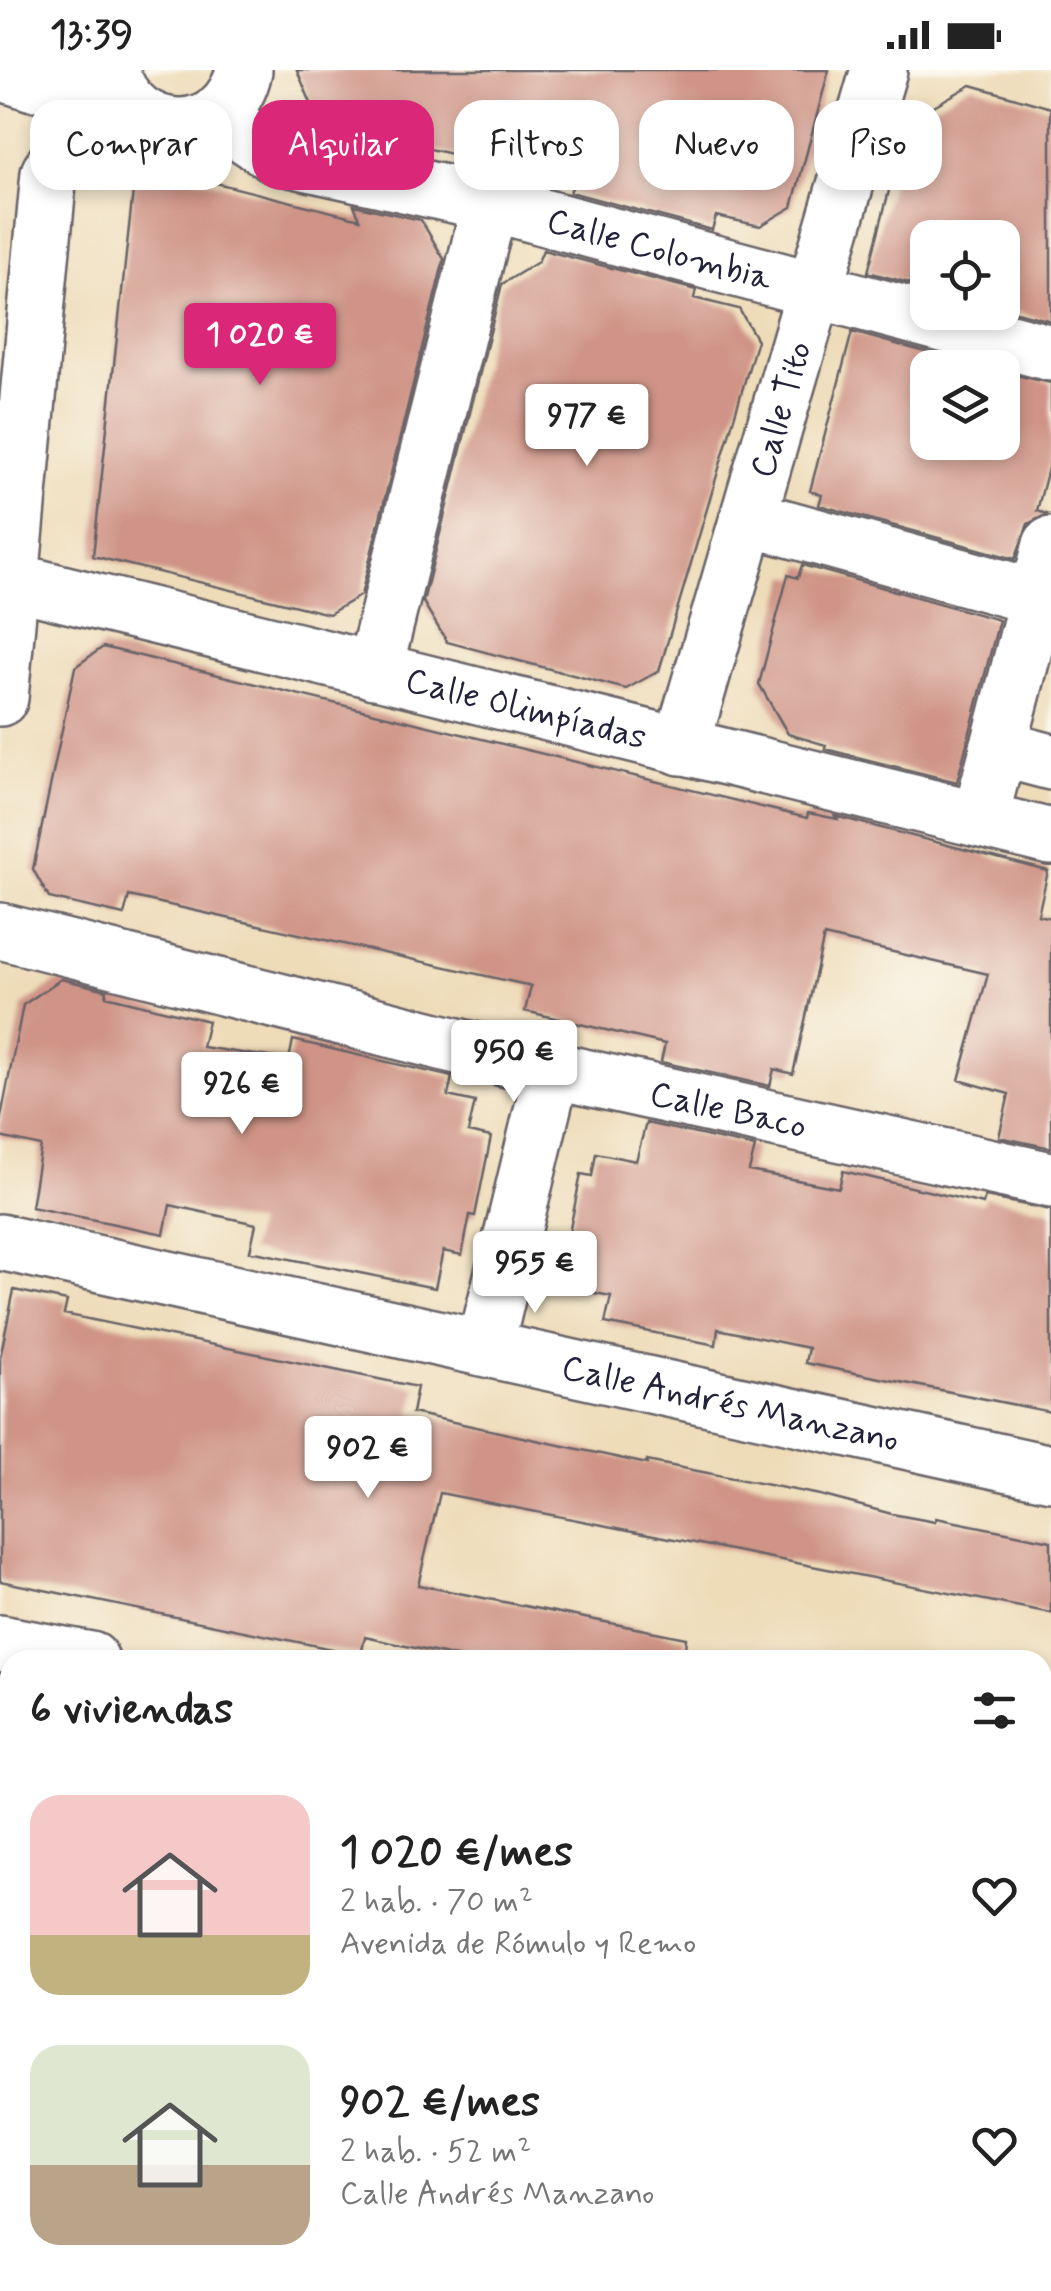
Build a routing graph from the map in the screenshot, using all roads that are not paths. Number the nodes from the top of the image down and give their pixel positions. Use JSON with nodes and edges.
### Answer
{"nodes":[{"id":1,"x":879,"y":70,"type":"edge"},
{"id":2,"x":98,"y":71,"type":"edge"},
{"id":3,"x":0,"y":72,"type":"edge"},
{"id":4,"x":230,"y":92,"type":"edge"},
{"id":5,"x":84,"y":100,"type":"edge"},
{"id":6,"x":124,"y":100,"type":"edge"},
{"id":7,"x":47,"y":190,"type":"edge"},
{"id":8,"x":490,"y":203,"type":"junction"},
{"id":9,"x":813,"y":292,"type":"junction"},
{"id":10,"x":1051,"y":353,"type":"edge"},
{"id":11,"x":749,"y":518,"type":"junction"},
{"id":12,"x":1051,"y":546,"type":"edge"},
{"id":13,"x":6,"y":580,"type":"edge"},
{"id":14,"x":1039,"y":598,"type":"junction"},
{"id":15,"x":374,"y":670,"type":"junction"},
{"id":16,"x":0,"y":698,"type":"edge"},
{"id":17,"x":681,"y":747,"type":"junction"},
{"id":18,"x":998,"y":748,"type":"junction"},
{"id":19,"x":1051,"y":762,"type":"edge"},
{"id":20,"x":980,"y":818,"type":"junction"},
{"id":21,"x":1051,"y":837,"type":"edge"},
{"id":22,"x":0,"y":931,"type":"edge"},
{"id":23,"x":552,"y":1070,"type":"junction"},
{"id":24,"x":1051,"y":1180,"type":"edge"},
{"id":25,"x":0,"y":1242,"type":"edge"},
{"id":26,"x":484,"y":1348,"type":"junction"},
{"id":27,"x":1051,"y":1473,"type":"edge"},
{"id":28,"x":0,"y":1643,"type":"edge"},
{"id":29,"x":37,"y":1650,"type":"edge"}],
"edges":[{"from":1,"to":9,"type":"street","name":"Calle Tito"},
{"from":2,"to":3,"type":"street"},
{"from":2,"to":5,"type":"street"},
{"from":2,"to":6,"type":"street"},
{"from":4,"to":8,"type":"street","name":"Calle Colombia"},
{"from":7,"to":13,"type":"street"},
{"from":8,"to":9,"type":"street","name":"Calle Colombia"},
{"from":8,"to":15,"type":"street"},
{"from":9,"to":10,"type":"street","name":"Calle Colombia"},
{"from":9,"to":11,"type":"street","name":"Calle Tito"},
{"from":11,"to":14,"type":"street"},
{"from":11,"to":17,"type":"street","name":"Calle Tito"},
{"from":12,"to":14,"type":"street"},
{"from":13,"to":15,"type":"street","name":"Calle Olimpíadas"},
{"from":13,"to":16,"type":"street"},
{"from":14,"to":18,"type":"street"},
{"from":15,"to":17,"type":"street","name":"Calle Olimpíadas"},
{"from":17,"to":20,"type":"street","name":"Calle Olimpíadas"},
{"from":18,"to":19,"type":"street"},
{"from":18,"to":20,"type":"street"},
{"from":20,"to":21,"type":"street","name":"Calle Olimpíadas"},
{"from":22,"to":23,"type":"street","name":"Calle Baco"},
{"from":23,"to":24,"type":"street","name":"Calle Baco"},
{"from":23,"to":26,"type":"street"},
{"from":25,"to":26,"type":"street","name":"Calle Andrés Manzano"},
{"from":26,"to":27,"type":"street","name":"Calle Andrés Manzano"},
{"from":28,"to":29,"type":"street"}]}
